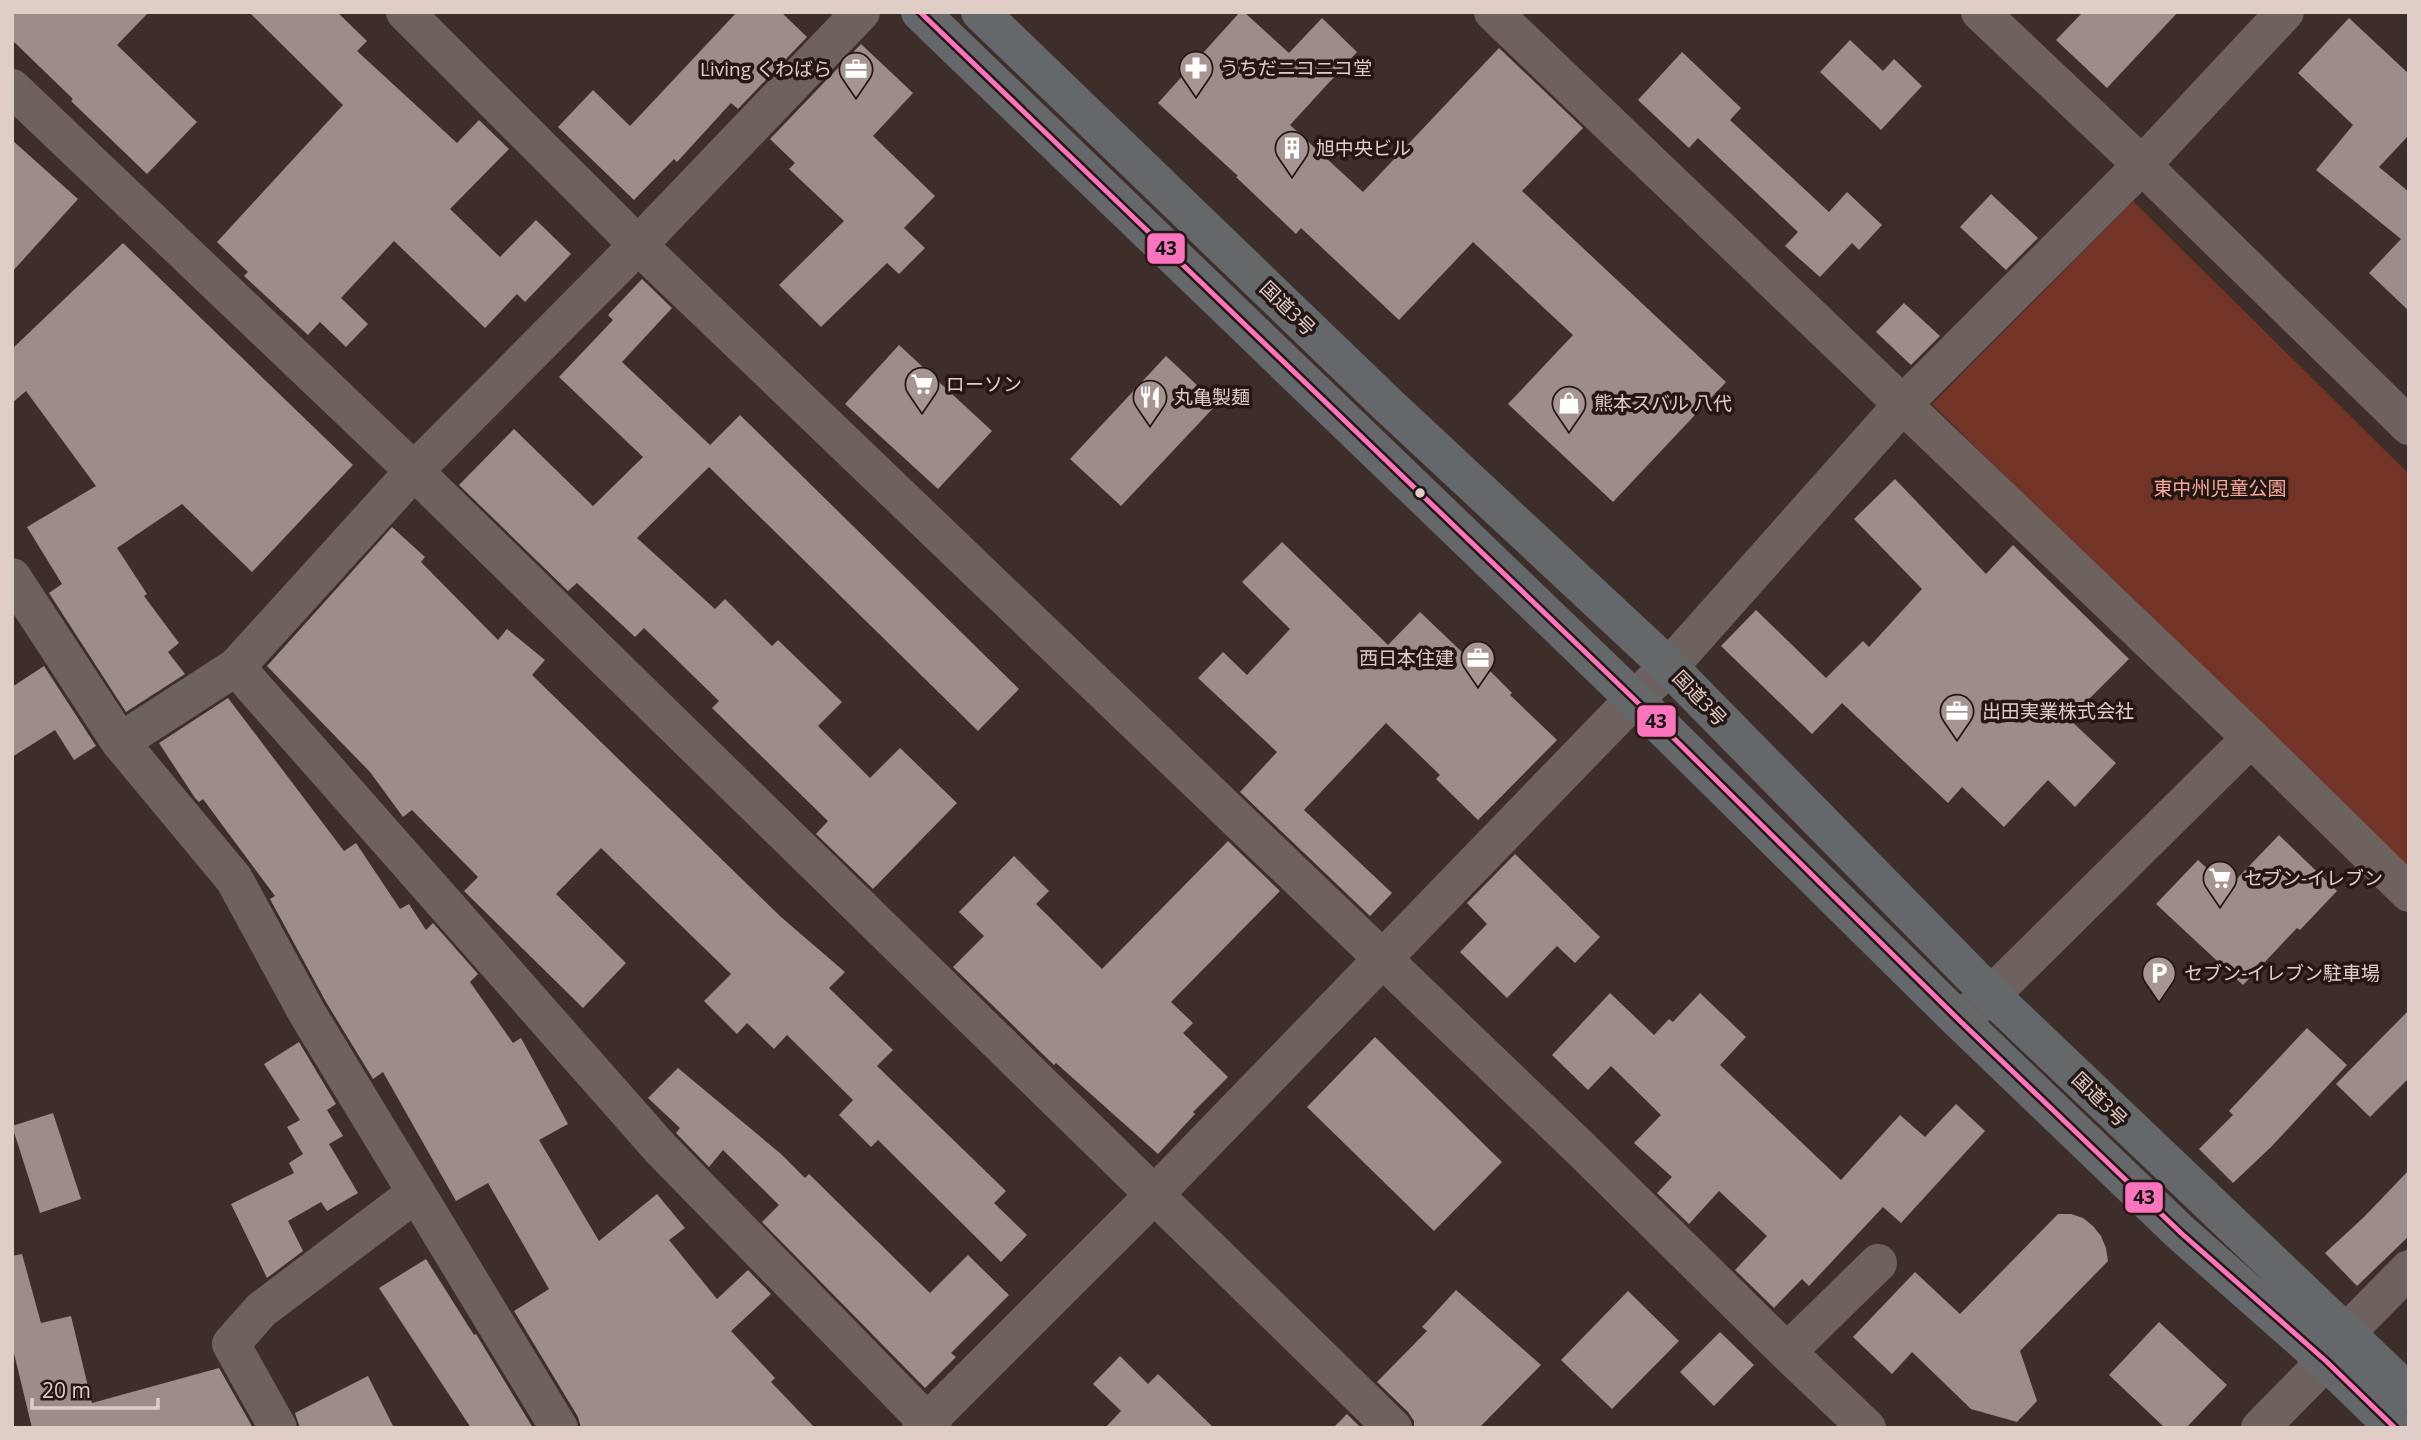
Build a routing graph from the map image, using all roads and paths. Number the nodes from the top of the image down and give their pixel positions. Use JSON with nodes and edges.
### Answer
{"nodes":[{"id":1,"x":405,"y":12,"type":"edge"},
{"id":2,"x":861,"y":12,"type":"edge"},
{"id":3,"x":920,"y":12,"type":"edge"},
{"id":4,"x":980,"y":12,"type":"edge"},
{"id":5,"x":1493,"y":12,"type":"edge"},
{"id":6,"x":1980,"y":12,"type":"edge"},
{"id":7,"x":2285,"y":12,"type":"edge"},
{"id":8,"x":12,"y":88,"type":"edge"},
{"id":9,"x":2142,"y":165,"type":"junction"},
{"id":10,"x":638,"y":245,"type":"junction"},
{"id":11,"x":1903,"y":404,"type":"junction"},
{"id":12,"x":2409,"y":426,"type":"edge"},
{"id":13,"x":414,"y":471,"type":"junction"},
{"id":14,"x":16,"y":592,"type":"edge"},
{"id":15,"x":236,"y":667,"type":"junction"},
{"id":16,"x":1669,"y":667,"type":"junction"},
{"id":17,"x":1634,"y":699,"type":"junction"},
{"id":18,"x":2251,"y":738,"type":"junction"},
{"id":19,"x":120,"y":742,"type":"junction"},
{"id":20,"x":2409,"y":892,"type":"edge"},
{"id":21,"x":1382,"y":958,"type":"junction"},
{"id":22,"x":1991,"y":995,"type":"junction"},
{"id":23,"x":1959,"y":1020,"type":"junction"},
{"id":24,"x":416,"y":1193,"type":"junction"},
{"id":25,"x":1154,"y":1194,"type":"junction"},
{"id":26,"x":1878,"y":1263,"type":"dead end"},
{"id":27,"x":2409,"y":1269,"type":"edge"},
{"id":28,"x":2336,"y":1347,"type":"junction"},
{"id":29,"x":1787,"y":1352,"type":"junction"},
{"id":30,"x":2409,"y":1393,"type":"edge"},
{"id":31,"x":927,"y":1426,"type":"edge"},
{"id":32,"x":278,"y":1428,"type":"edge"},
{"id":33,"x":559,"y":1428,"type":"edge"},
{"id":34,"x":1393,"y":1428,"type":"edge"},
{"id":35,"x":1867,"y":1428,"type":"edge"},
{"id":36,"x":2260,"y":1428,"type":"edge"},
{"id":37,"x":2395,"y":1428,"type":"edge"}],
"edges":[{"from":1,"to":10,"type":"street"},
{"from":2,"to":10,"type":"street"},
{"from":3,"to":17,"type":"highway","name":"国道3号"},
{"from":4,"to":16,"type":"highway","name":"国道3号"},
{"from":5,"to":11,"type":"street"},
{"from":6,"to":9,"type":"street"},
{"from":7,"to":9,"type":"street"},
{"from":8,"to":13,"type":"street"},
{"from":9,"to":11,"type":"street"},
{"from":9,"to":12,"type":"street"},
{"from":10,"to":13,"type":"street"},
{"from":10,"to":21,"type":"street"},
{"from":11,"to":16,"type":"street"},
{"from":11,"to":18,"type":"street"},
{"from":13,"to":15,"type":"street"},
{"from":13,"to":25,"type":"street"},
{"from":14,"to":19,"type":"street"},
{"from":15,"to":19,"type":"street"},
{"from":15,"to":31,"type":"street"},
{"from":16,"to":17,"type":"street"},
{"from":16,"to":22,"type":"highway","name":"国道3号"},
{"from":17,"to":21,"type":"street"},
{"from":17,"to":23,"type":"highway","name":"国道3号"},
{"from":18,"to":20,"type":"street"},
{"from":18,"to":22,"type":"street"},
{"from":19,"to":24,"type":"street"},
{"from":21,"to":25,"type":"street"},
{"from":21,"to":29,"type":"street"},
{"from":22,"to":23,"type":"street"},
{"from":22,"to":28,"type":"highway","name":"国道3号"},
{"from":23,"to":28,"type":"highway","name":"国道3号"},
{"from":24,"to":32,"type":"street"},
{"from":24,"to":33,"type":"street"},
{"from":25,"to":31,"type":"street"},
{"from":25,"to":34,"type":"street"},
{"from":26,"to":29,"type":"street"},
{"from":27,"to":28,"type":"street"},
{"from":28,"to":30,"type":"highway","name":"国道3号"},
{"from":28,"to":36,"type":"street"},
{"from":28,"to":37,"type":"highway","name":"国道3号"},
{"from":29,"to":35,"type":"street"}]}
